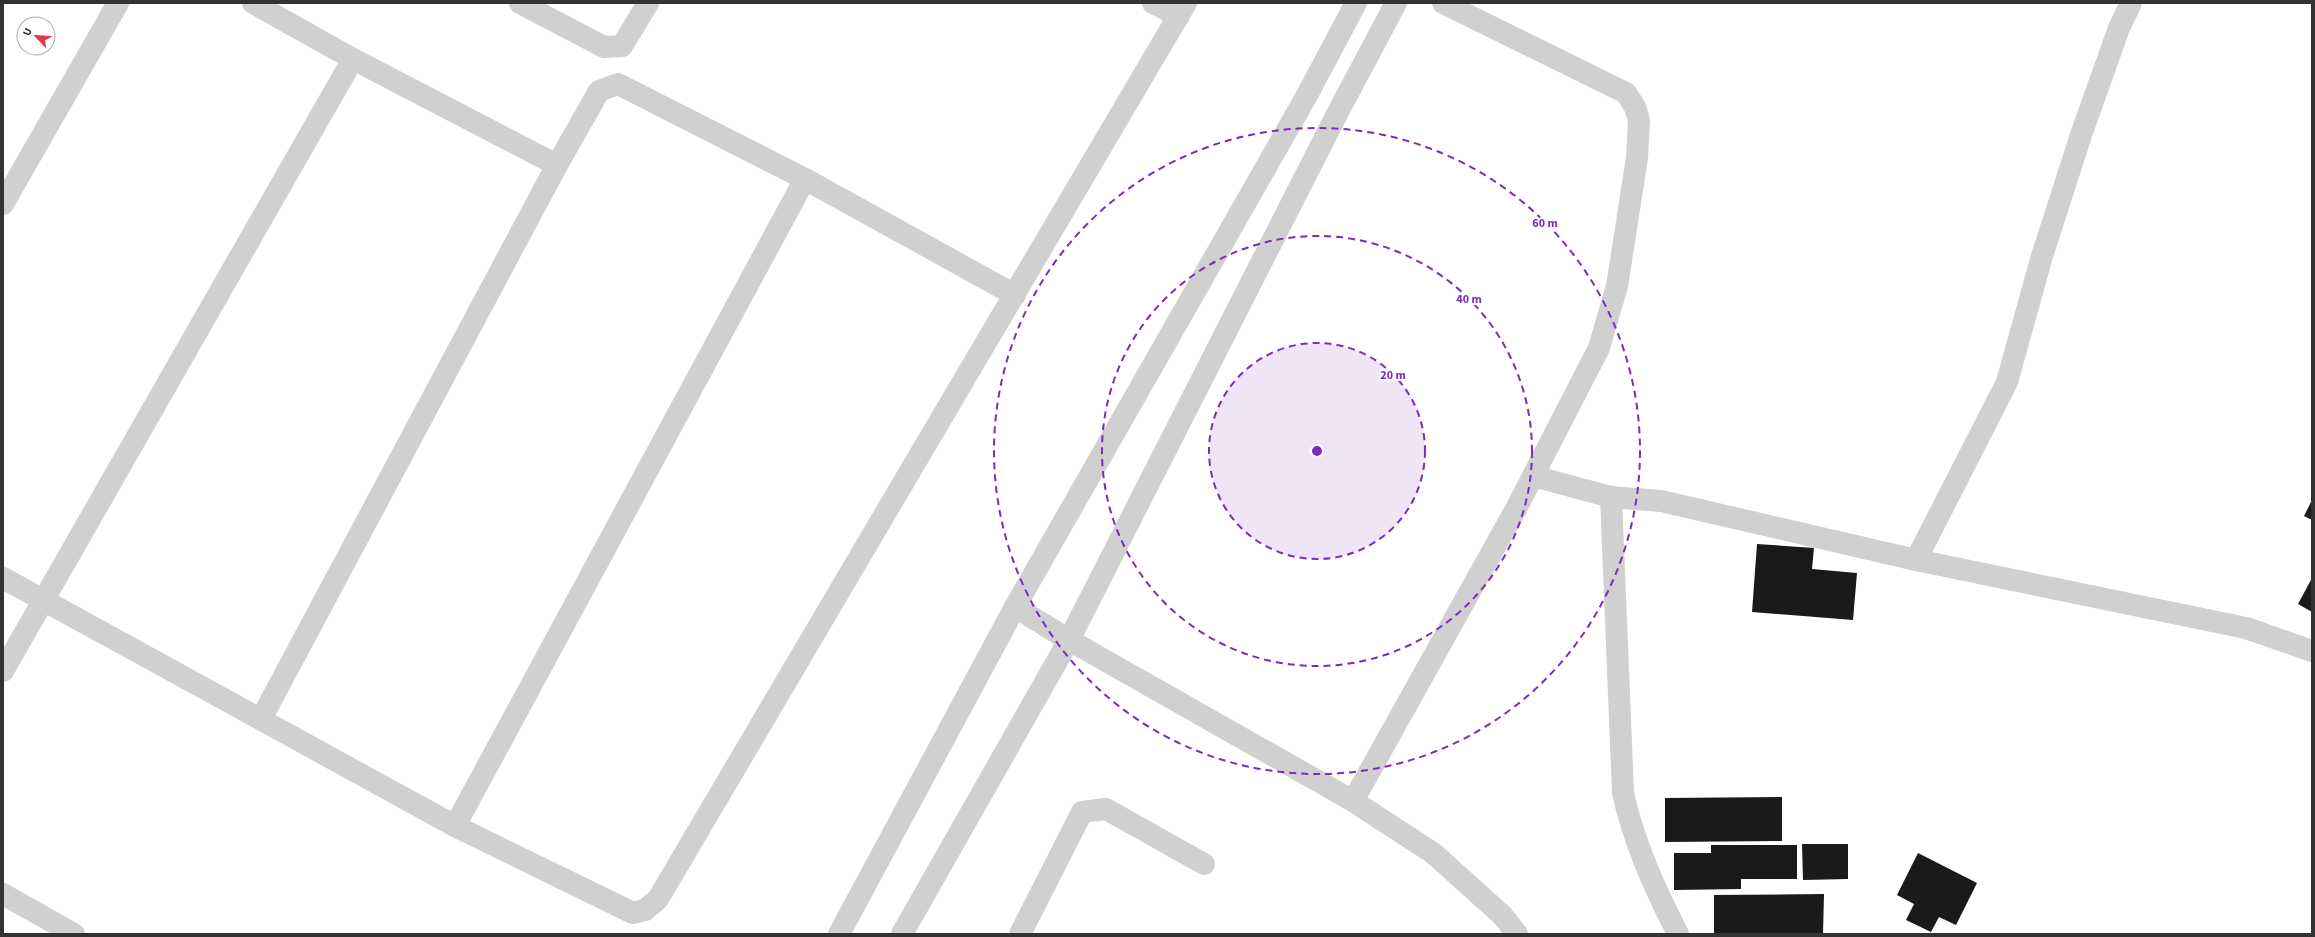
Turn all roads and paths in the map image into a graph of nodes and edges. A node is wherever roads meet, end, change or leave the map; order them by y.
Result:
1 (118, 3) edge
2 (253, 3) edge
3 (520, 3) edge
4 (648, 3) edge
5 (1153, 3) edge
6 (1356, 3) edge
7 (1396, 3) edge
8 (1443, 3) edge
9 (2131, 3) edge
10 (1182, 10) edge
11 (352, 59) junction
12 (1306, 97) junction
13 (1338, 112) junction
14 (557, 165) junction
15 (806, 179) junction
16 (3, 204) edge
17 (1015, 295) junction
18 (1533, 476) junction
19 (1611, 496) junction
20 (1916, 560) junction
21 (3, 578) edge
22 (42, 600) junction
23 (1015, 607) junction
24 (1069, 640) junction
25 (2312, 651) edge
26 (3, 671) edge
27 (261, 719) junction
28 (1353, 801) junction
29 (455, 826) junction
30 (1204, 864) dead end
31 (3, 894) edge
32 (49, 928) edge
33 (74, 934) edge
34 (839, 934) edge
35 (902, 934) edge
36 (1020, 934) edge
37 (1517, 934) edge
38 (1678, 934) edge

1 - 16 street
2 - 11 street
3 - 4 street
5 - 10 street
6 - 12 street
7 - 13 street
8 - 18 street
9 - 20 street
10 - 17 street
11 - 14 street
11 - 22 street
12 - 13 street
12 - 23 street
13 - 24 street
14 - 15 street
14 - 27 street
15 - 17 street
15 - 29 street
17 - 29 street
18 - 19 street
18 - 28 street
19 - 20 street
19 - 38 street
20 - 25 street
21 - 22 street
22 - 26 street
22 - 27 street
23 - 24 street
23 - 34 street
24 - 28 street
24 - 35 street
27 - 29 street
28 - 37 street
30 - 36 street
31 - 32 street
32 - 33 street

